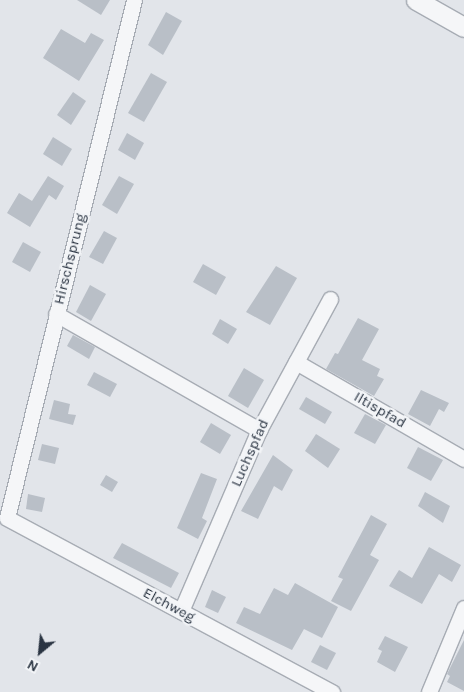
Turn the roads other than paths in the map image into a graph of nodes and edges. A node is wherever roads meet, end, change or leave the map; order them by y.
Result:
1 (134, 0) edge
2 (416, 0) edge
3 (464, 27) edge
4 (330, 299) dead end
5 (56, 314) junction
6 (296, 362) junction
7 (259, 430) junction
8 (464, 459) edge
9 (6, 518) joint
10 (464, 608) edge
11 (181, 611) junction
12 (332, 692) edge
13 (429, 692) edge

1 - 5 street, Hirschsprung
2 - 3 street
4 - 6 street, Luchspfad
5 - 7 street
5 - 9 street, Hirschsprung
6 - 7 street, Luchspfad
6 - 8 street, Iltispfad
7 - 11 street, Luchspfad
9 - 11 street, Elchweg
10 - 13 street
11 - 12 street, Elchweg

